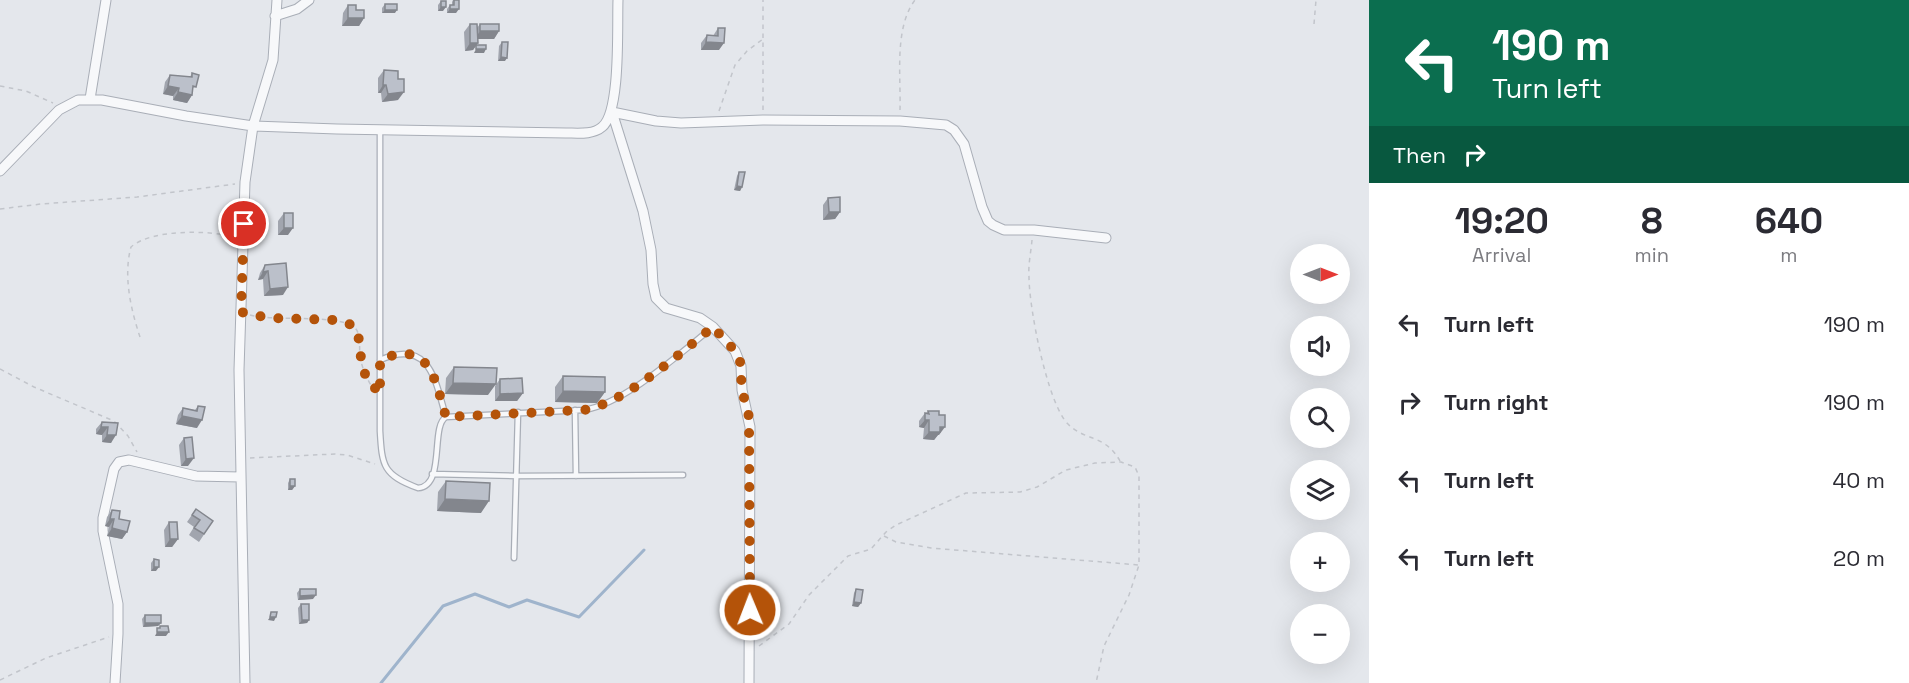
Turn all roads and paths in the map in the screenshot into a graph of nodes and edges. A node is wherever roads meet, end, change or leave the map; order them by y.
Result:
1 (106, 0) edge
2 (277, 0) edge
3 (309, 0) edge
4 (618, 0) edge
5 (763, 0) edge
6 (915, 0) edge
7 (1316, 0) edge
8 (275, 16) junction
9 (1314, 24) dead end
10 (764, 38) junction
11 (0, 86) edge
12 (90, 99) junction
13 (64, 107) junction
14 (612, 112) junction
15 (763, 120) junction
16 (716, 121) junction
17 (900, 121) junction
18 (253, 126) junction
19 (380, 129) junction
20 (0, 171) edge
21 (245, 182) junction
22 (0, 209) edge
23 (1034, 230) junction
24 (1106, 238) dead end
25 (244, 240) junction
26 (241, 312) junction
27 (713, 327) junction
28 (140, 337) dead end
29 (380, 360) junction
30 (0, 369) edge
31 (380, 394) junction
32 (575, 410) junction
33 (518, 412) junction
34 (446, 417) junction
35 (240, 459) junction
36 (143, 462) junction
37 (1120, 462) junction
38 (386, 468) junction
39 (432, 474) junction
40 (682, 475) dead end
41 (516, 476) junction
42 (576, 476) junction
43 (240, 477) junction
44 (883, 535) junction
45 (514, 558) dead end
46 (1139, 565) junction
47 (118, 634) junction
48 (751, 652) junction
49 (0, 680) edge
50 (115, 683) edge
51 (245, 683) edge
52 (749, 683) edge
53 (1096, 683) edge

1 - 12 street
2 - 8 street
3 - 8 street
4 - 14 street
5 - 10 path
6 - 17 path
7 - 9 path
8 - 18 street
10 - 15 path
10 - 16 path
11 - 13 path
12 - 13 street
12 - 18 street
13 - 20 street
14 - 16 street
14 - 19 street
14 - 27 street
15 - 16 street
15 - 17 street
17 - 23 street
18 - 19 street
18 - 21 street
19 - 29 lane
21 - 22 path
21 - 25 street
23 - 24 street
23 - 37 path
25 - 26 street
25 - 28 path
26 - 31 path
26 - 35 street
27 - 32 lane
27 - 48 street
29 - 31 lane
29 - 34 lane
30 - 36 path
31 - 38 lane
32 - 33 lane
32 - 42 lane
33 - 34 lane
33 - 41 lane
34 - 39 lane
35 - 38 path
35 - 43 street
36 - 43 street
36 - 47 street
37 - 44 path
37 - 46 path
38 - 39 lane
39 - 41 lane
40 - 42 lane
41 - 42 lane
41 - 45 lane
43 - 51 street
44 - 46 path
44 - 48 path
46 - 53 path
47 - 49 path
47 - 50 street
48 - 52 street

